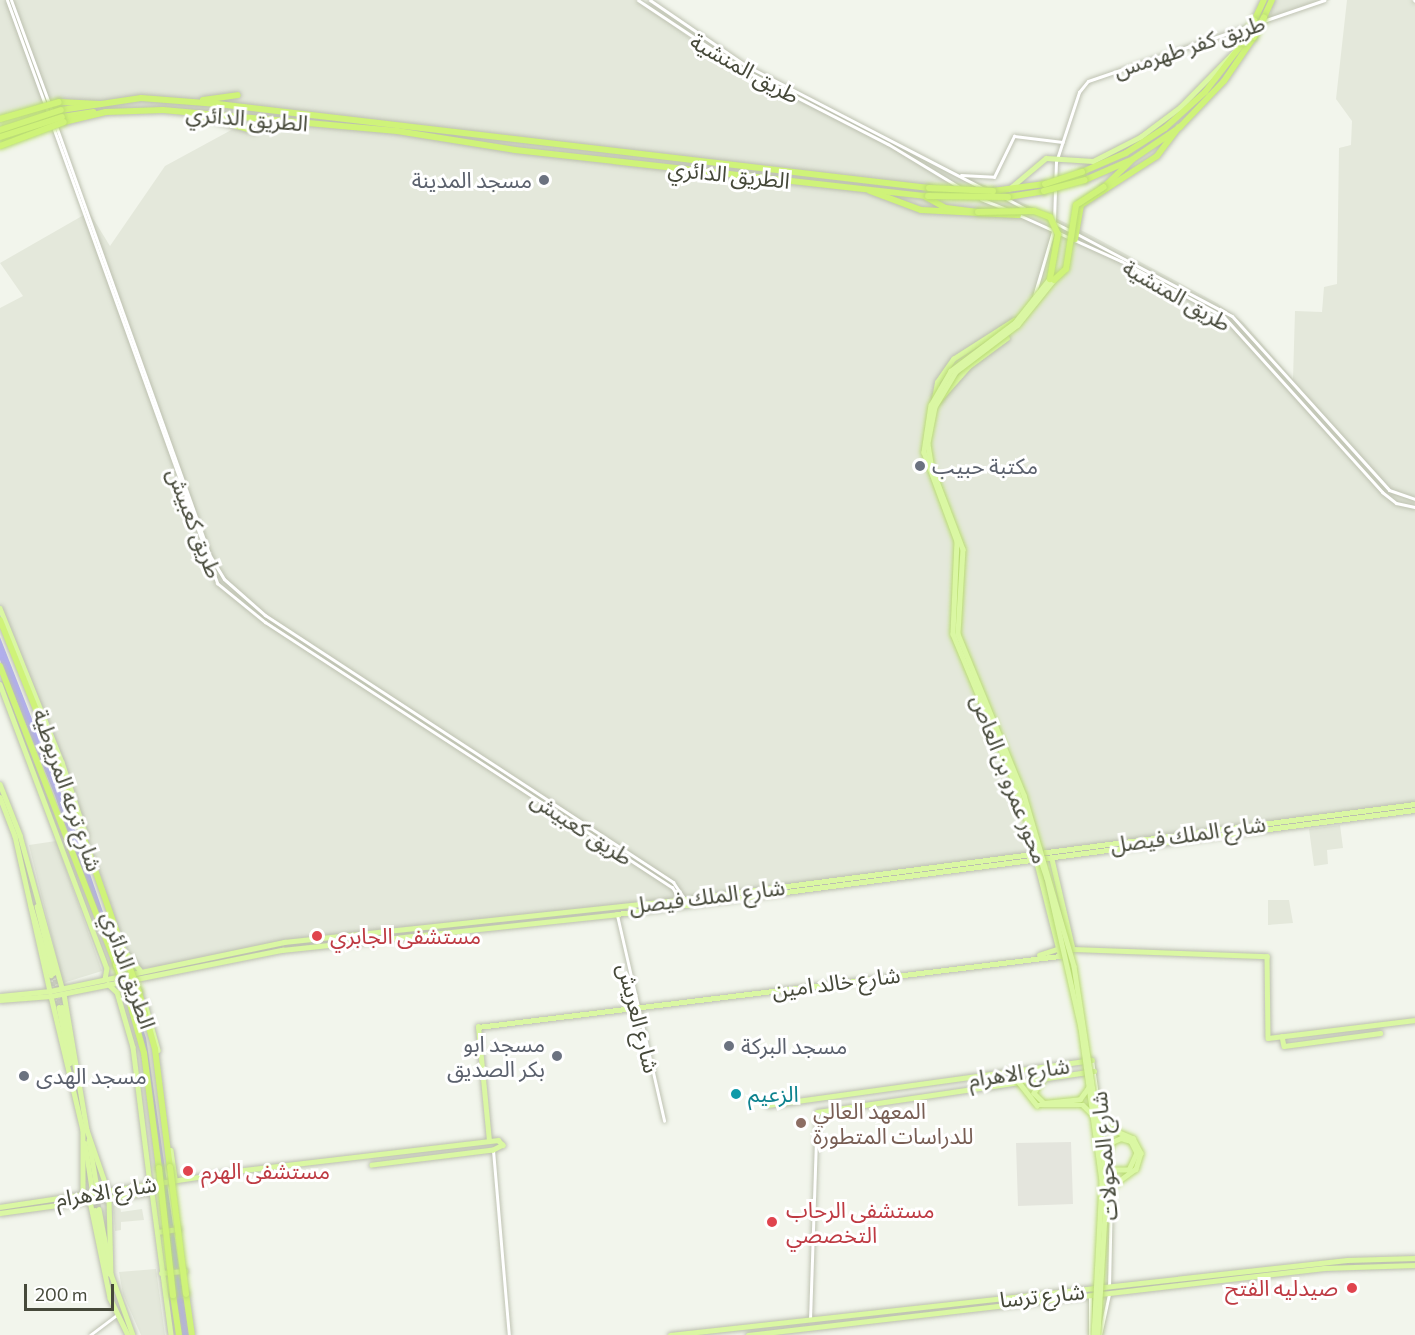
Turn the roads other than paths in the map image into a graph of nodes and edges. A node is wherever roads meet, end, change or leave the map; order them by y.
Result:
1 (9, 0) edge
2 (638, 0) edge
3 (650, 0) edge
4 (1264, 0) edge
5 (1272, 0) edge
6 (1324, 0) edge
7 (1241, 46) junction
8 (238, 95) dead end
9 (196, 102) junction
10 (100, 104) junction
11 (190, 112) junction
12 (62, 116) junction
13 (0, 119) edge
14 (1180, 127) junction
15 (0, 130) edge
16 (255, 131) dead end
17 (0, 137) edge
18 (1063, 142) junction
19 (0, 146) edge
20 (1057, 157) junction
21 (1133, 159) junction
22 (744, 171) junction
23 (956, 175) junction
24 (856, 183) junction
25 (951, 183) junction
26 (1044, 187) junction
27 (864, 188) junction
28 (1009, 189) junction
29 (925, 196) junction
30 (1018, 215) junction
31 (1054, 223) junction
32 (1054, 229) junction
33 (1075, 236) junction
34 (1052, 280) junction
35 (1038, 290) junction
36 (1050, 292) dead end
37 (1232, 316) junction
38 (1014, 320) joint
39 (1229, 321) junction
40 (1007, 338) dead end
41 (936, 400) junction
42 (171, 451) junction
43 (1415, 500) edge
44 (1415, 507) edge
45 (226, 581) junction
46 (220, 587) junction
47 (0, 608) edge
48 (0, 620) edge
49 (0, 666) edge
50 (0, 684) edge
51 (0, 784) edge
52 (0, 797) edge
53 (1415, 804) edge
54 (1415, 810) edge
55 (1298, 820) junction
56 (1299, 826) junction
57 (1052, 859) junction
58 (1036, 861) junction
59 (646, 863) junction
60 (999, 863) junction
61 (993, 864) junction
62 (643, 868) junction
63 (1055, 876) junction
64 (1043, 881) junction
65 (682, 900) junction
66 (33, 902) junction
67 (617, 914) junction
68 (454, 927) junction
69 (302, 940) junction
70 (303, 948) junction
71 (137, 973) junction
72 (52, 974) tunnel mouth
73 (106, 981) junction
74 (64, 994) junction
75 (0, 996) edge
76 (52, 996) junction
77 (0, 1000) edge
78 (60, 1007) tunnel mouth
79 (638, 1008) junction
80 (1415, 1020) edge
81 (1380, 1033) dead end
82 (1282, 1036) junction
83 (1092, 1060) joint
84 (1094, 1071) junction
85 (1087, 1072) junction
86 (1044, 1077) junction
87 (1017, 1081) junction
88 (1091, 1082) junction
89 (78, 1089) junction
90 (876, 1092) junction
91 (865, 1094) junction
92 (877, 1100) junction
93 (866, 1102) junction
94 (768, 1105) dead end
95 (817, 1112) joint
96 (664, 1121) dead end
97 (1099, 1123) junction
98 (85, 1131) junction
99 (489, 1141) junction
100 (446, 1147) junction
101 (493, 1150) junction
102 (447, 1157) junction
103 (1105, 1160) junction
104 (372, 1165) dead end
105 (1108, 1170) junction
106 (174, 1180) junction
107 (150, 1184) junction
108 (94, 1188) tunnel mouth
109 (1110, 1188) junction
110 (108, 1191) junction
111 (83, 1195) junction
112 (109, 1199) junction
113 (90, 1201) junction
114 (0, 1207) edge
115 (97, 1209) tunnel mouth
116 (0, 1213) edge
117 (157, 1232) junction
118 (1365, 1258) junction
119 (1389, 1258) junction
120 (1415, 1258) edge
121 (184, 1263) junction
122 (1415, 1264) edge
123 (1366, 1265) junction
124 (1390, 1265) junction
125 (161, 1270) junction
126 (185, 1271) junction
127 (109, 1275) junction
128 (1095, 1280) junction
129 (1107, 1280) junction
130 (1110, 1287) junction
131 (1092, 1289) junction
132 (1109, 1294) junction
133 (1090, 1296) junction
134 (1093, 1304) junction
135 (1104, 1304) junction
136 (943, 1305) junction
137 (923, 1308) junction
138 (949, 1313) junction
139 (931, 1315) junction
140 (117, 1316) junction
141 (810, 1320) junction
142 (90, 1335) edge
143 (130, 1335) edge
144 (171, 1335) edge
145 (180, 1335) edge
146 (193, 1335) edge
147 (509, 1335) edge
148 (670, 1335) edge
149 (748, 1335) edge
150 (1096, 1335) edge

1 - 42 street, طريق كعبيش
2 - 25 street, طريق المنشية
3 - 23 street, طريق المنشية
4 - 7 highway, الطريق الدائري, bridge
5 - 14 highway, الطريق الدائري, bridge
6 - 18 street, طريق كفر طهرمس
7 - 20 main road
7 - 26 highway, الطريق الدائري, bridge
8 - 9 highway
9 - 10 highway, الطريق الدائري
9 - 22 highway, الطريق الدائري
10 - 12 highway, الطريق الدائري
10 - 13 highway, الطريق الدائري, bridge
11 - 12 highway, الطريق الدائري
11 - 16 highway
11 - 22 highway, الطريق الدائري
12 - 15 highway, الطريق الدائري, bridge
12 - 17 highway, الطريق الدائري, bridge
12 - 19 highway, الطريق الدائري, bridge
14 - 21 highway, الطريق الدائري
14 - 33 highway
18 - 20 street
18 - 23 street
20 - 28 main road
20 - 31 street
21 - 26 highway, الطريق الدائري, bridge
21 - 34 highway, bridge
22 - 24 highway, الطريق الدائري
23 - 25 street
23 - 31 street, طريق المنشية
24 - 27 highway, الطريق الدائري
24 - 28 highway, الطريق الدائري, bridge
25 - 30 street, طريق المنشية
26 - 28 highway, الطريق الدائري
26 - 29 highway, الطريق الدائري, bridge
27 - 29 highway, الطريق الدائري
27 - 30 highway
29 - 34 highway, bridge
30 - 32 street, طريق المنشية
31 - 32 street
31 - 33 street, طريق المنشية
32 - 33 street, طريق المنشية
32 - 35 street
33 - 37 street, طريق المنشية
33 - 39 street, طريق المنشية
34 - 41 main road, محور عمرو بن العاص, bridge
35 - 36 street
35 - 38 street
37 - 39 street
37 - 43 street, طريق المنشية
38 - 41 main road, bridge
39 - 44 street, طريق المنشية
40 - 41 main road, bridge
41 - 88 main road, محور عمرو بن العاص, bridge
41 - 97 main road, محور عمرو بن العاص, bridge
42 - 45 street, طريق كعبيش
42 - 46 street, طريق كعبيش
45 - 46 street
45 - 59 street, طريق كعبيش
46 - 62 street, طريق كعبيش
47 - 71 main road, شارع ترعه المريوطية
48 - 146 highway, الطريق الدائري, bridge
49 - 145 highway, الطريق الدائري, bridge
50 - 73 main road, شارع ترعه المريوطية
51 - 66 main road
52 - 66 main road
53 - 55 main road, شارع الملك فيصل
54 - 56 main road, شارع الملك فيصل
55 - 56 main road
55 - 60 main road, شارع الملك فيصل
56 - 57 main road, شارع الملك فيصل
57 - 58 main road, شارع الملك فيصل
57 - 63 main road
58 - 60 main road, شارع الملك فيصل
58 - 64 main road
59 - 62 street
59 - 65 street, طريق كعبيش
60 - 61 main road, شارع الملك فيصل
61 - 65 main road, شارع الملك فيصل
61 - 67 main road, شارع الملك فيصل
62 - 65 street, طريق كعبيش
63 - 64 main road
63 - 82 main road
64 - 79 main road, شارع خالد امين
65 - 68 main road, شارع الملك فيصل
66 - 72 main road
66 - 74 main road
66 - 76 main road
67 - 68 main road, شارع الملك فيصل
67 - 79 street, شارع العريش
68 - 69 main road, شارع الملك فيصل
68 - 70 main road, شارع الملك فيصل
69 - 70 main road
69 - 71 main road, شارع الملك فيصل
70 - 71 main road, شارع الملك فيصل
71 - 73 main road, شارع الملك فيصل, bridge
71 - 106 main road, شارع ترعه المريوطية
73 - 74 main road, شارع الملك فيصل
73 - 107 main road, شارع ترعه المريوطية
74 - 76 main road, شارع الملك فيصل
74 - 76 main road
74 - 89 main road
75 - 76 main road, شارع الملك فيصل
76 - 77 main road, شارع الملك فيصل
76 - 89 main road
78 - 89 main road
79 - 96 street, شارع العريش
79 - 99 main road, شارع خالد امين
80 - 82 main road
81 - 82 main road
83 - 84 street, شارع المحولات
83 - 90 main road, شارع الاهرام
84 - 85 main road, شارع الاهرام
84 - 105 street, شارع المحولات
85 - 86 main road, شارع الاهرام
85 - 128 street, شارع المحولات
86 - 87 main road, شارع الاهرام
86 - 88 main road, bridge
87 - 92 main road, شارع الاهرام
87 - 97 main road, bridge
88 - 97 main road, محور عمرو بن العاص, bridge
89 - 98 main road
90 - 91 main road, شارع الاهرام
90 - 92 main road
91 - 93 main road
91 - 94 main road, شارع الاهرام
92 - 93 main road, شارع الاهرام
93 - 95 main road, شارع الاهرام
95 - 141 street
97 - 103 main road, محور عمرو بن العاص, bridge
97 - 109 main road, bridge
97 - 150 main road, محور عمرو بن العاص, bridge
98 - 108 main road
98 - 110 main road
98 - 111 main road
99 - 100 main road, شارع الاهرام
99 - 101 main road, شارع الاهرام
100 - 102 main road
100 - 106 main road, شارع الاهرام
101 - 102 main road
101 - 147 street
102 - 104 main road
103 - 105 main road, bridge
103 - 150 main road, محور عمرو بن العاص, bridge
105 - 109 street, شارع المحولات
106 - 107 main road, شارع الاهرام, bridge
107 - 110 main road, شارع الاهرام
109 - 129 street, شارع المحولات
110 - 111 main road, شارع الاهرام
111 - 114 main road, شارع الاهرام
112 - 113 main road, شارع الاهرام
112 - 117 main road, شارع الاهرام
112 - 127 main road
113 - 116 main road, شارع الاهرام
113 - 127 main road
115 - 127 main road
117 - 121 main road, bridge
117 - 125 main road
118 - 119 main road, شارع ترسا
118 - 123 main road
118 - 130 main road, شارع ترسا
119 - 120 main road, شارع ترسا
119 - 124 main road
121 - 125 main road, bridge
121 - 126 main road
122 - 124 main road, شارع ترسا
123 - 124 main road, شارع ترسا
123 - 132 main road, شارع ترسا
125 - 126 main road, bridge
125 - 144 main road
126 - 146 main road
127 - 140 main road
127 - 143 main road
128 - 129 street
128 - 131 street, شارع المحولات
129 - 130 street, شارع المحولات
130 - 131 main road, شارع ترسا
131 - 136 main road, شارع ترسا
132 - 133 main road, شارع ترسا
132 - 135 street
133 - 134 street
133 - 138 main road, شارع ترسا
134 - 135 street
134 - 150 street
135 - 150 street
136 - 137 main road, شارع ترسا
136 - 138 main road
137 - 139 main road
137 - 141 main road, شارع ترسا
138 - 139 main road, شارع ترسا
139 - 149 main road, شارع ترسا
140 - 142 street
140 - 143 main road
141 - 148 main road, شارع ترسا

